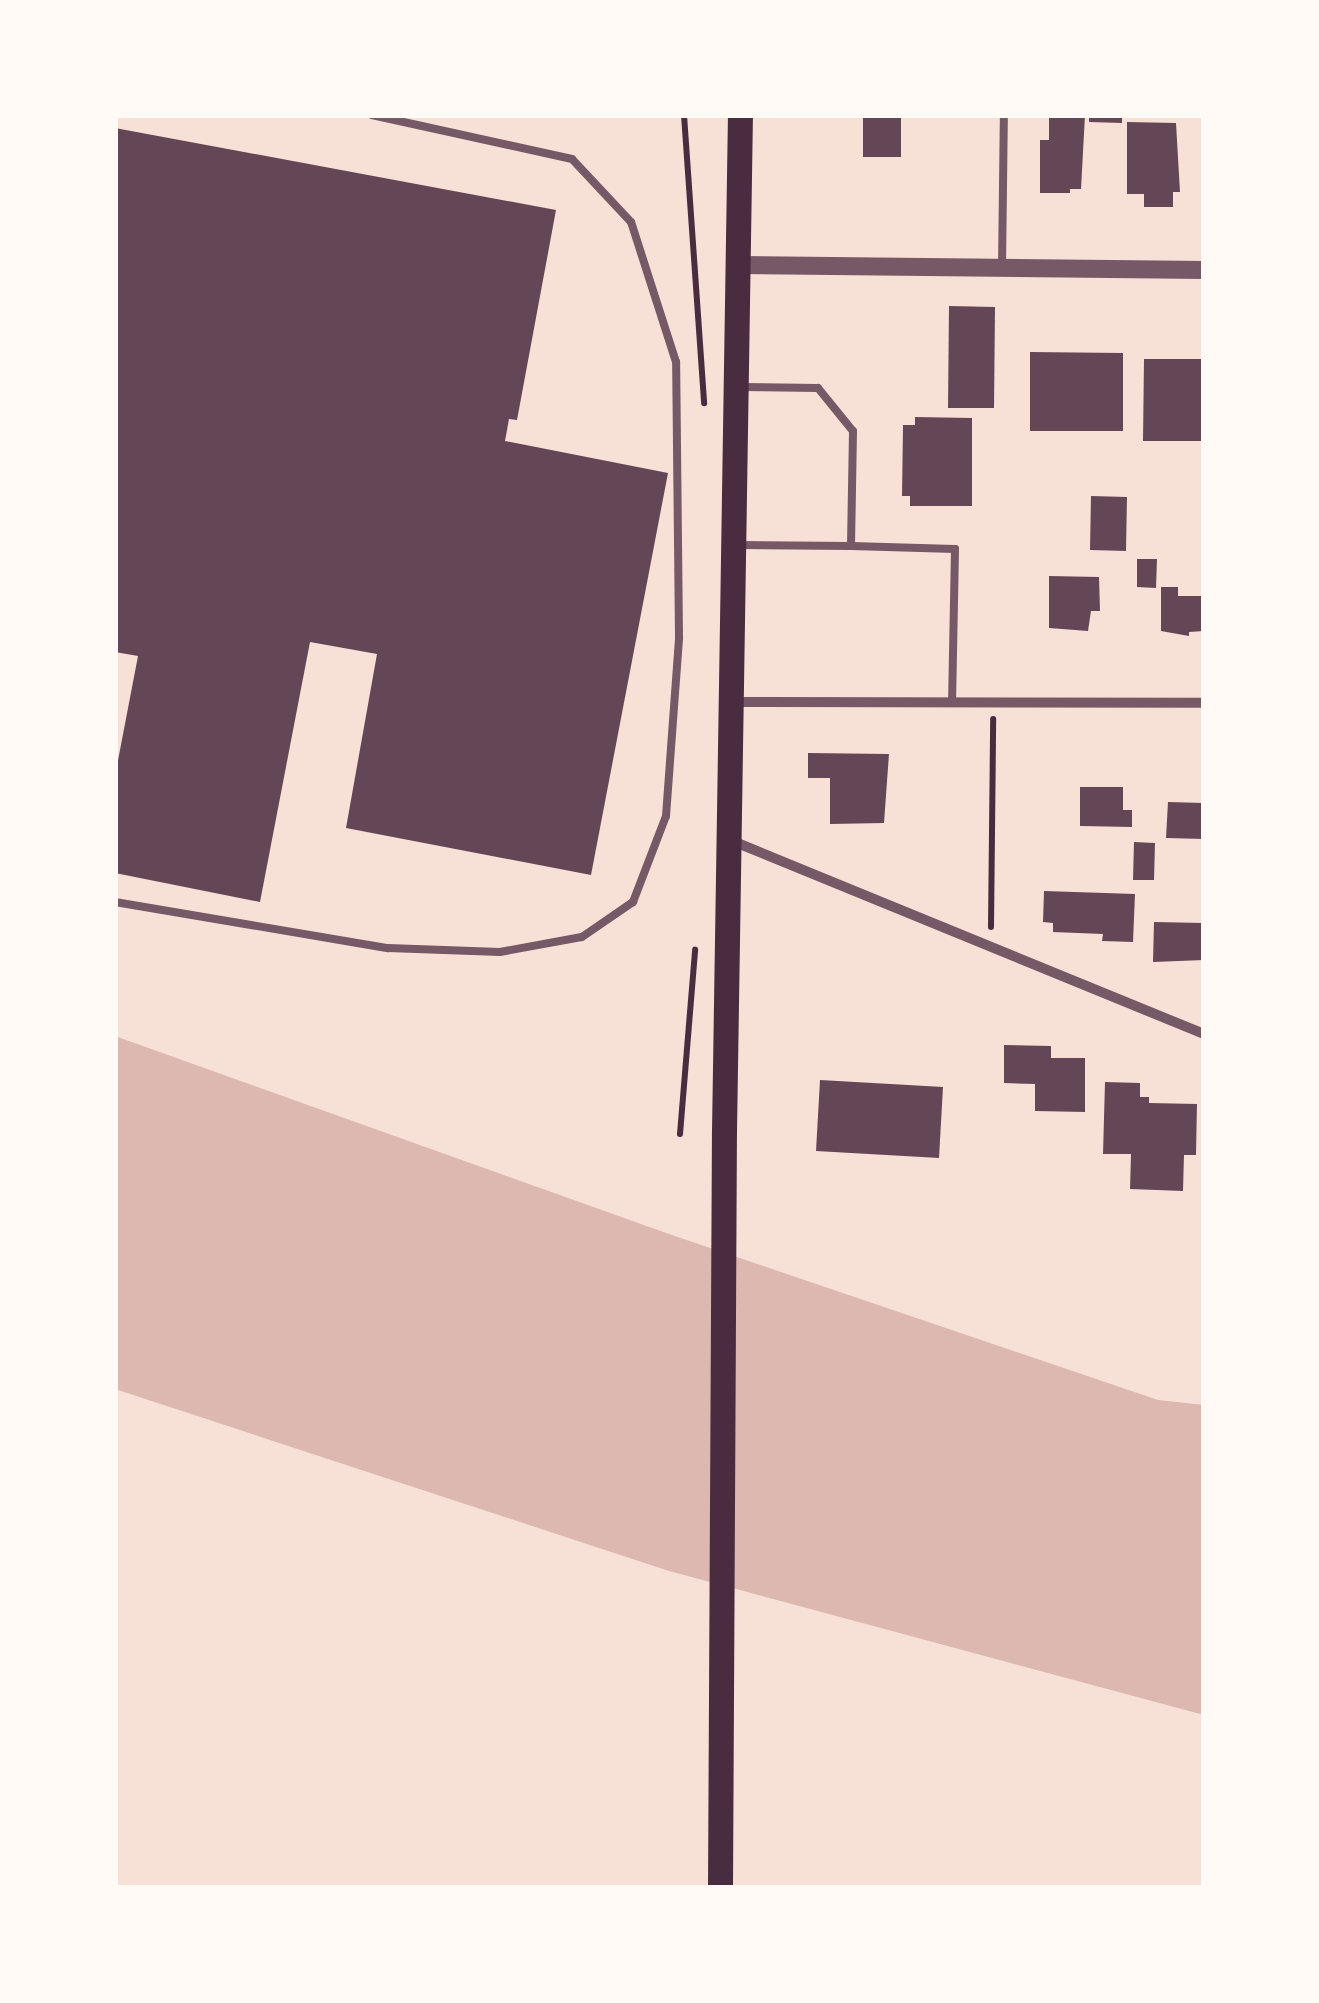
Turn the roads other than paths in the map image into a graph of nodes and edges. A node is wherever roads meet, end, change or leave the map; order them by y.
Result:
1 (372, 115) edge
2 (740, 115) edge
3 (1004, 115) edge
4 (737, 265) junction
5 (1002, 268) junction
6 (1204, 270) edge
7 (736, 386) junction
8 (734, 545) junction
9 (852, 546) junction
10 (952, 701) junction
11 (732, 702) junction
12 (1204, 703) edge
13 (730, 840) junction
14 (115, 902) edge
15 (1204, 1034) edge
16 (720, 1888) edge

1 - 14 lane
2 - 4 main road
3 - 5 lane
4 - 5 street
4 - 7 main road
5 - 6 street
7 - 8 main road
7 - 9 lane
8 - 9 lane
8 - 11 main road
9 - 10 lane
10 - 11 street
10 - 12 street
11 - 13 main road
13 - 15 street
13 - 16 main road

